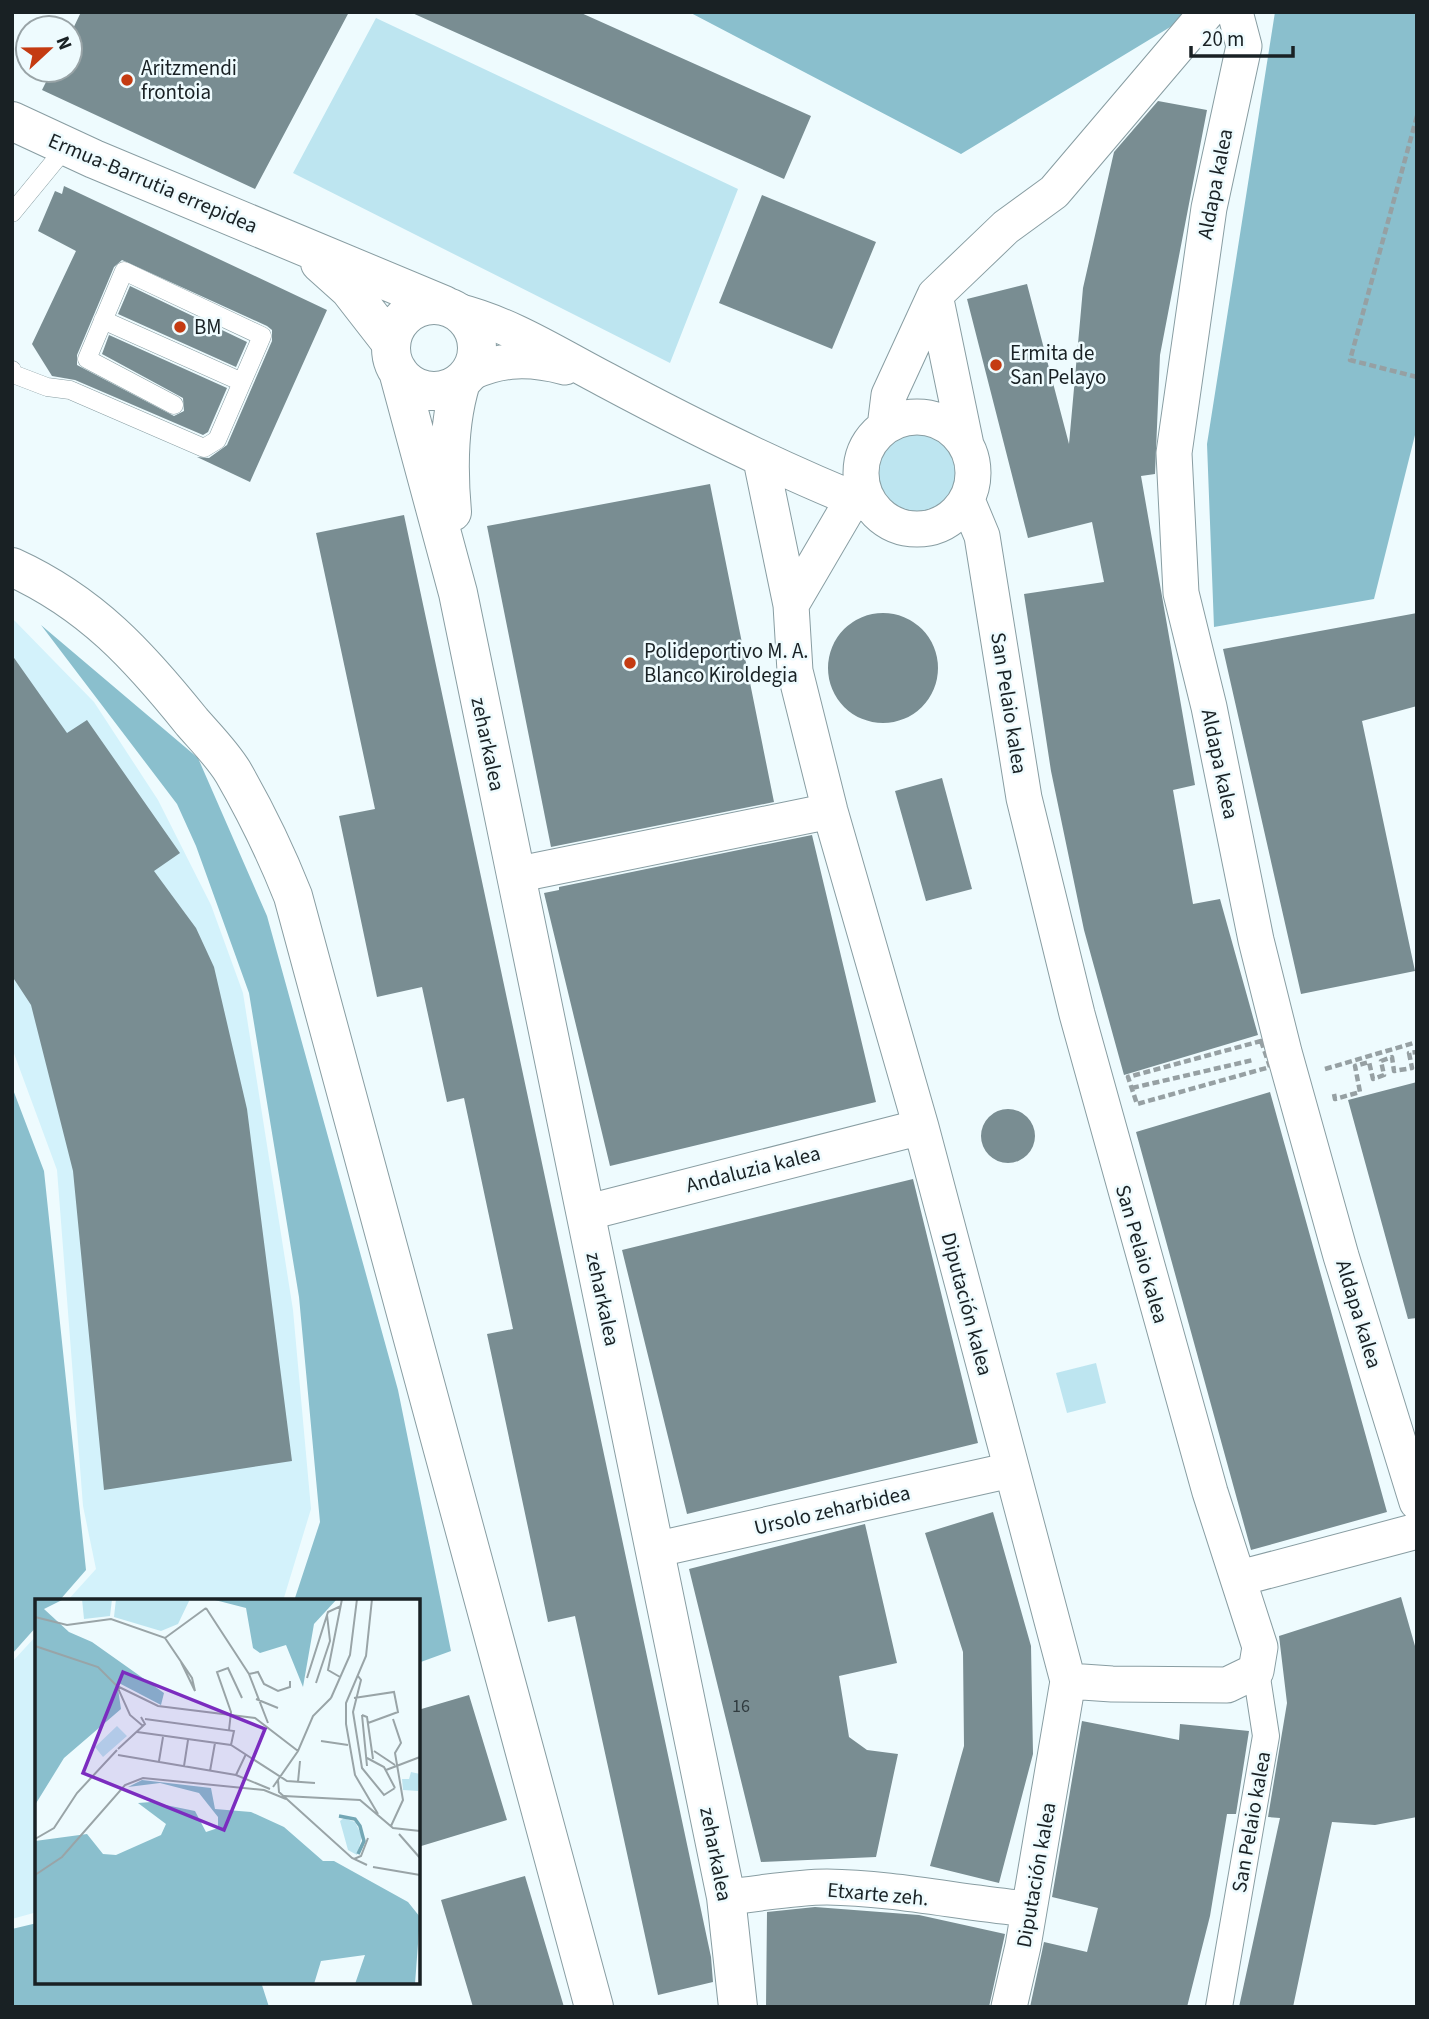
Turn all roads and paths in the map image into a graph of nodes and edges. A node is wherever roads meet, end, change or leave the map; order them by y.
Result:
1 (1207, 12) edge
2 (1235, 12) edge
3 (1417, 116) edge
4 (12, 121) edge
5 (67, 146) junction
6 (12, 213) edge
7 (293, 244) junction
8 (935, 295) junction
9 (450, 308) junction
10 (103, 320) junction
11 (395, 357) junction
12 (12, 370) edge
13 (465, 377) junction
14 (1417, 377) edge
15 (605, 380) junction
16 (242, 382) junction
17 (174, 405) dead end
18 (885, 427) junction
19 (966, 445) junction
20 (761, 460) junction
21 (967, 500) junction
22 (862, 502) junction
23 (12, 567) edge
24 (458, 593) junction
25 (791, 605) junction
26 (830, 811) junction
27 (515, 875) junction
28 (1417, 1042) edge
29 (1417, 1052) edge
30 (1275, 1054) junction
31 (1325, 1069) dead end
32 (1146, 1085) dead end
33 (1332, 1089) dead end
34 (921, 1127) junction
35 (585, 1213) junction
36 (1010, 1470) junction
37 (1417, 1502) edge
38 (1417, 1531) edge
39 (654, 1550) junction
40 (1240, 1578) junction
41 (1256, 1671) junction
42 (1068, 1681) junction
43 (726, 1897) junction
44 (1029, 1909) junction
45 (594, 2007) edge
46 (738, 2007) edge
47 (1009, 2007) edge
48 (1219, 2007) edge

1 - 8 street
2 - 30 street, Aldapa kalea
3 - 14 path
4 - 5 street, Ermua-Barrutia errepidea
5 - 6 lane
5 - 7 street, Ermua-Barrutia errepidea
7 - 9 street, Ermua-Barrutia errepidea
7 - 11 street, Ermua-Barrutia errepidea
8 - 18 street
8 - 19 street
9 - 11 street
9 - 13 street
9 - 15 street
10 - 16 lane
10 - 16 lane
10 - 17 lane
11 - 13 street
11 - 24 street, zeharkalea
12 - 16 lane
13 - 15 street
13 - 24 street, zeharkalea
15 - 20 street
18 - 19 street
18 - 22 street
19 - 21 street
20 - 22 street
20 - 25 street, Diputación kalea
21 - 22 street
21 - 40 street, San Pelaio kalea
22 - 25 street
23 - 45 street
24 - 27 street, zeharkalea
25 - 26 street, Diputación kalea
26 - 27 street
26 - 34 street, Diputación kalea
27 - 35 street, zeharkalea
28 - 31 path
29 - 33 path
30 - 30 path
30 - 32 path
30 - 37 street, Aldapa kalea
34 - 35 street, Andaluzia kalea
34 - 36 street, Diputación kalea
35 - 39 street, zeharkalea
36 - 39 street, Ursolo zeharbidea
36 - 42 street, Diputación kalea
38 - 40 street
39 - 43 street, zeharkalea
40 - 41 street, San Pelaio kalea
41 - 42 street
41 - 48 street, San Pelaio kalea
42 - 44 street, Diputación kalea
43 - 44 street, Etxarte zeh.
43 - 46 street, zeharkalea
44 - 47 street, Diputación kalea

